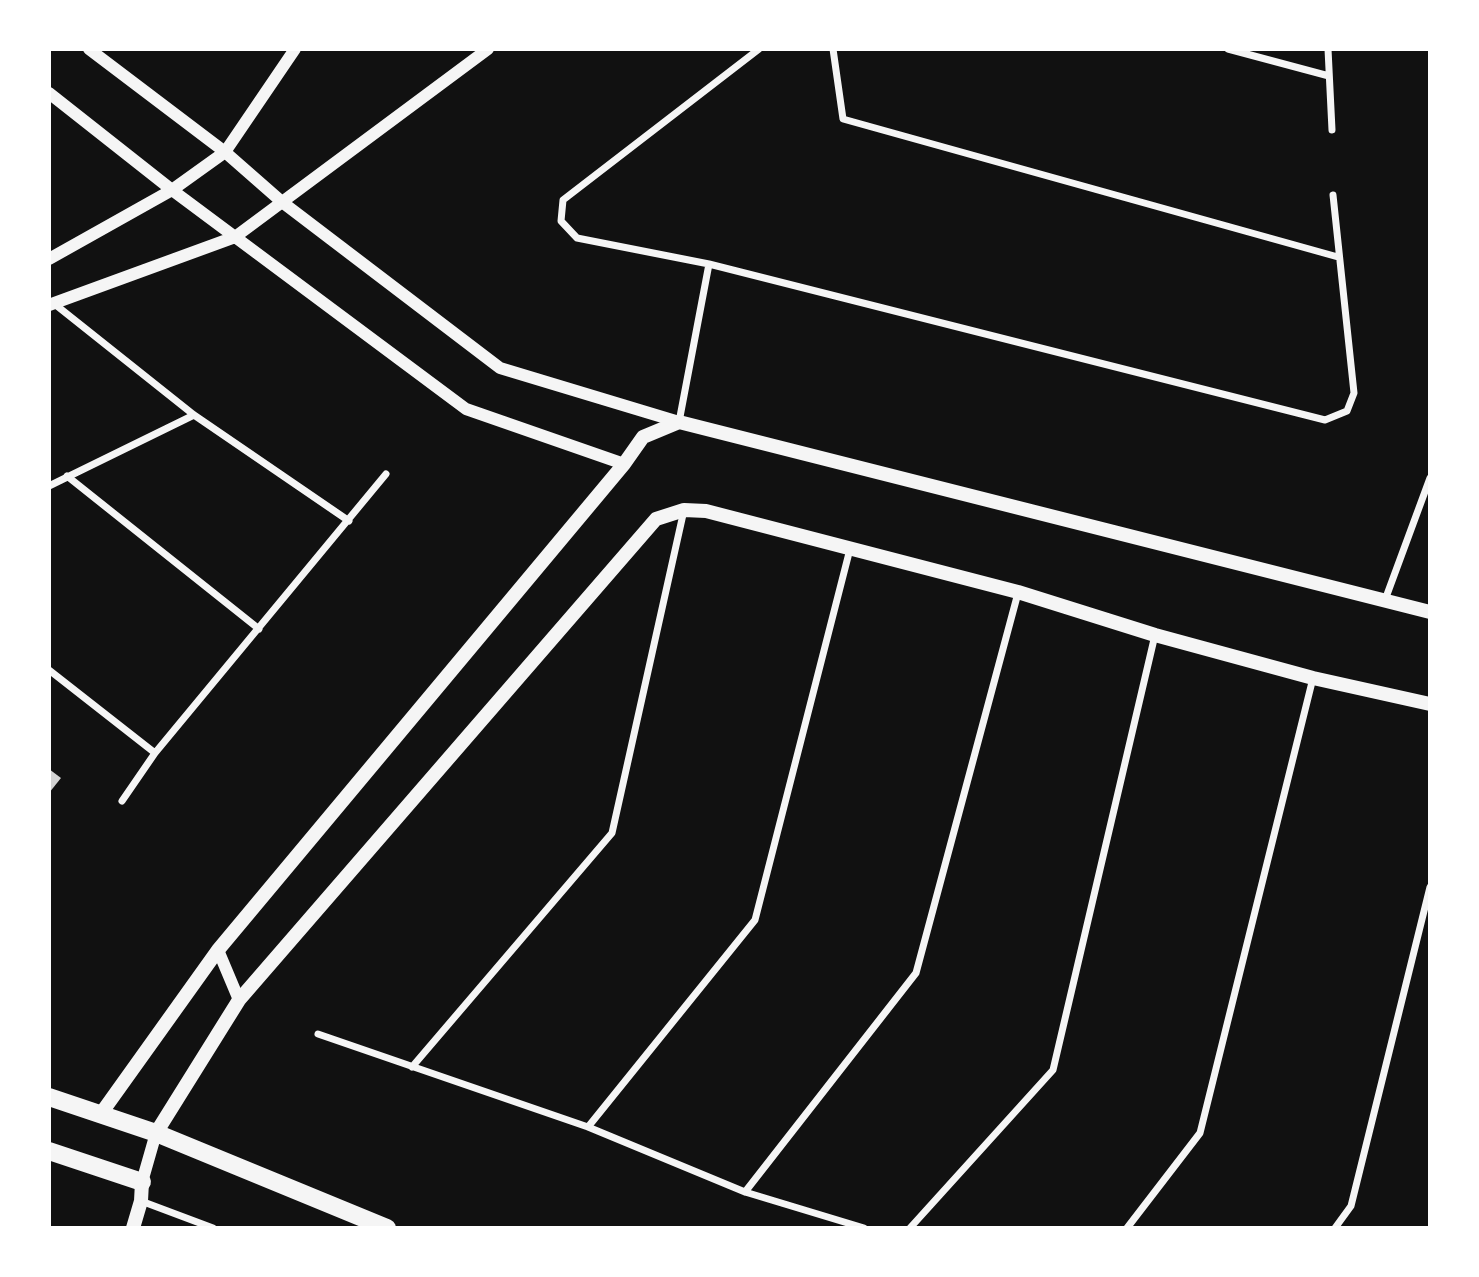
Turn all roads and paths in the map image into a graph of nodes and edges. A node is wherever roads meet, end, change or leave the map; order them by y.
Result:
1 (89, 49) edge
2 (295, 49) edge
3 (488, 49) edge
4 (759, 49) edge
5 (833, 49) edge
6 (1227, 49) edge
7 (1328, 49) edge
8 (1329, 76) junction
9 (49, 93) edge
10 (1332, 130) dead end
11 (225, 152) junction
12 (172, 190) junction
13 (1333, 195) dead end
14 (282, 202) junction
15 (235, 237) junction
16 (1338, 257) junction
17 (49, 259) edge
18 (709, 264) junction
19 (50, 303) edge
20 (194, 415) junction
21 (679, 422) junction
22 (624, 464) junction
23 (386, 474) dead end
24 (67, 476) junction
25 (1430, 478) edge
26 (49, 486) edge
27 (684, 510) junction
28 (349, 521) junction
29 (850, 549) junction
30 (1018, 592) junction
31 (1385, 601) junction
32 (1430, 612) edge
33 (259, 629) junction
34 (1155, 635) junction
35 (49, 670) edge
36 (1313, 678) junction
37 (1430, 705) edge
38 (155, 753) junction
39 (122, 801) dead end
40 (1430, 887) edge
41 (218, 950) junction
42 (239, 1000) junction
43 (318, 1034) dead end
44 (412, 1067) junction
45 (49, 1097) edge
46 (100, 1115) junction
47 (588, 1127) junction
48 (156, 1133) junction
49 (49, 1151) edge
50 (142, 1182) junction
51 (745, 1192) junction
52 (141, 1201) junction
53 (133, 1228) edge
54 (212, 1228) edge
55 (387, 1228) edge
56 (864, 1228) edge
57 (910, 1228) edge
58 (1127, 1228) edge
59 (1335, 1228) edge

1 - 11 street
2 - 11 street
3 - 14 street
4 - 18 street
5 - 16 street
6 - 8 street
7 - 8 street
8 - 10 street
9 - 12 street
11 - 12 street
11 - 14 street
12 - 15 street
12 - 17 street
13 - 16 street
14 - 15 street
14 - 21 street
15 - 19 street
15 - 22 street
16 - 18 street
18 - 21 street
19 - 20 street
20 - 24 street
20 - 28 street
21 - 22 main road
21 - 31 main road
22 - 41 main road
23 - 28 street
24 - 26 street
24 - 33 street
25 - 31 street
27 - 29 main road
27 - 42 main road
27 - 44 street
28 - 33 street
29 - 30 main road
29 - 47 street
30 - 34 main road
30 - 51 street
31 - 32 main road
33 - 38 street
34 - 36 main road
34 - 57 street
35 - 38 street
36 - 37 main road
36 - 58 street
38 - 39 street
40 - 59 street
41 - 42 street
41 - 46 main road
42 - 48 main road
43 - 44 street
44 - 47 street
45 - 46 main road
46 - 48 main road
47 - 51 street
48 - 50 street
48 - 55 main road
49 - 50 main road
50 - 52 main road
51 - 56 street
52 - 53 main road
52 - 54 street

